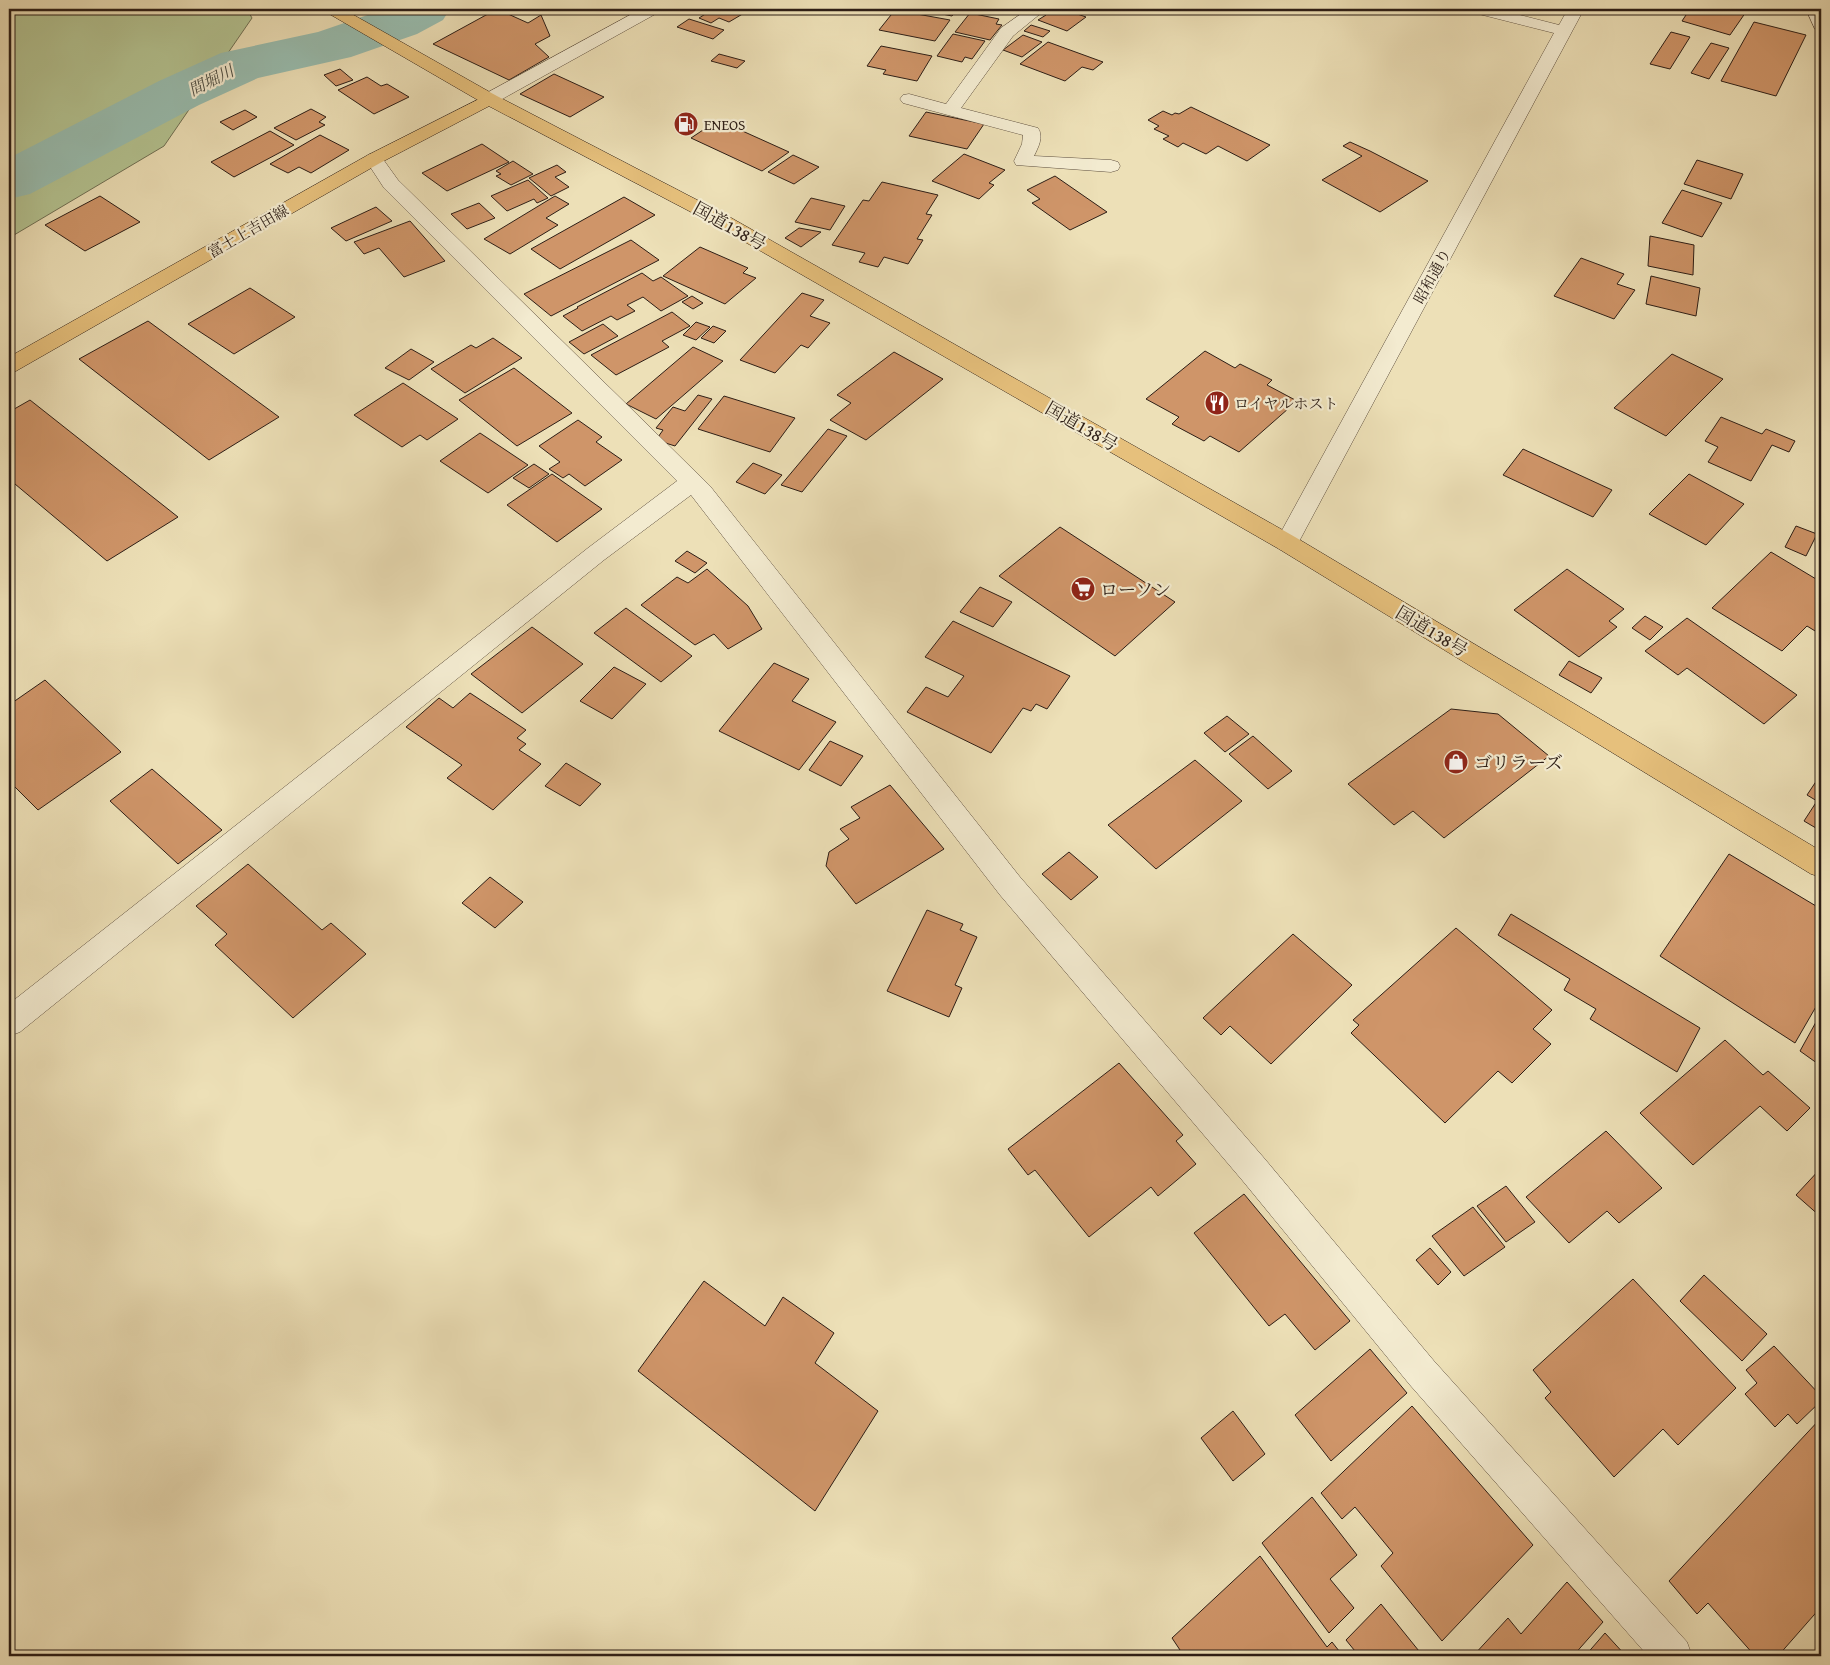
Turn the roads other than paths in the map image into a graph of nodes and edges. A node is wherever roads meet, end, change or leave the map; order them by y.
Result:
1 (332, 9) edge
2 (653, 9) edge
3 (1038, 9) edge
4 (1477, 9) edge
5 (1576, 9) edge
6 (1814, 9) edge
7 (1821, 25) edge
8 (1565, 31) junction
9 (489, 99) junction
10 (909, 99) dead end
11 (951, 109) junction
12 (374, 160) junction
13 (1111, 166) dead end
14 (9, 366) edge
15 (692, 482) junction
16 (1287, 543) junction
17 (1821, 865) edge
18 (9, 1022) edge
19 (1674, 1656) edge

1 - 9 main road, 国道138号
2 - 9 street
3 - 11 street
4 - 8 street
5 - 8 street, 昭和通り
6 - 7 street
8 - 16 street, 昭和通り
9 - 12 main road, 富士上吉田線
9 - 16 main road, 国道138号
10 - 11 street
11 - 13 street
12 - 14 main road, 富士上吉田線
12 - 15 street
15 - 18 street
15 - 19 street
16 - 17 main road, 国道138号

